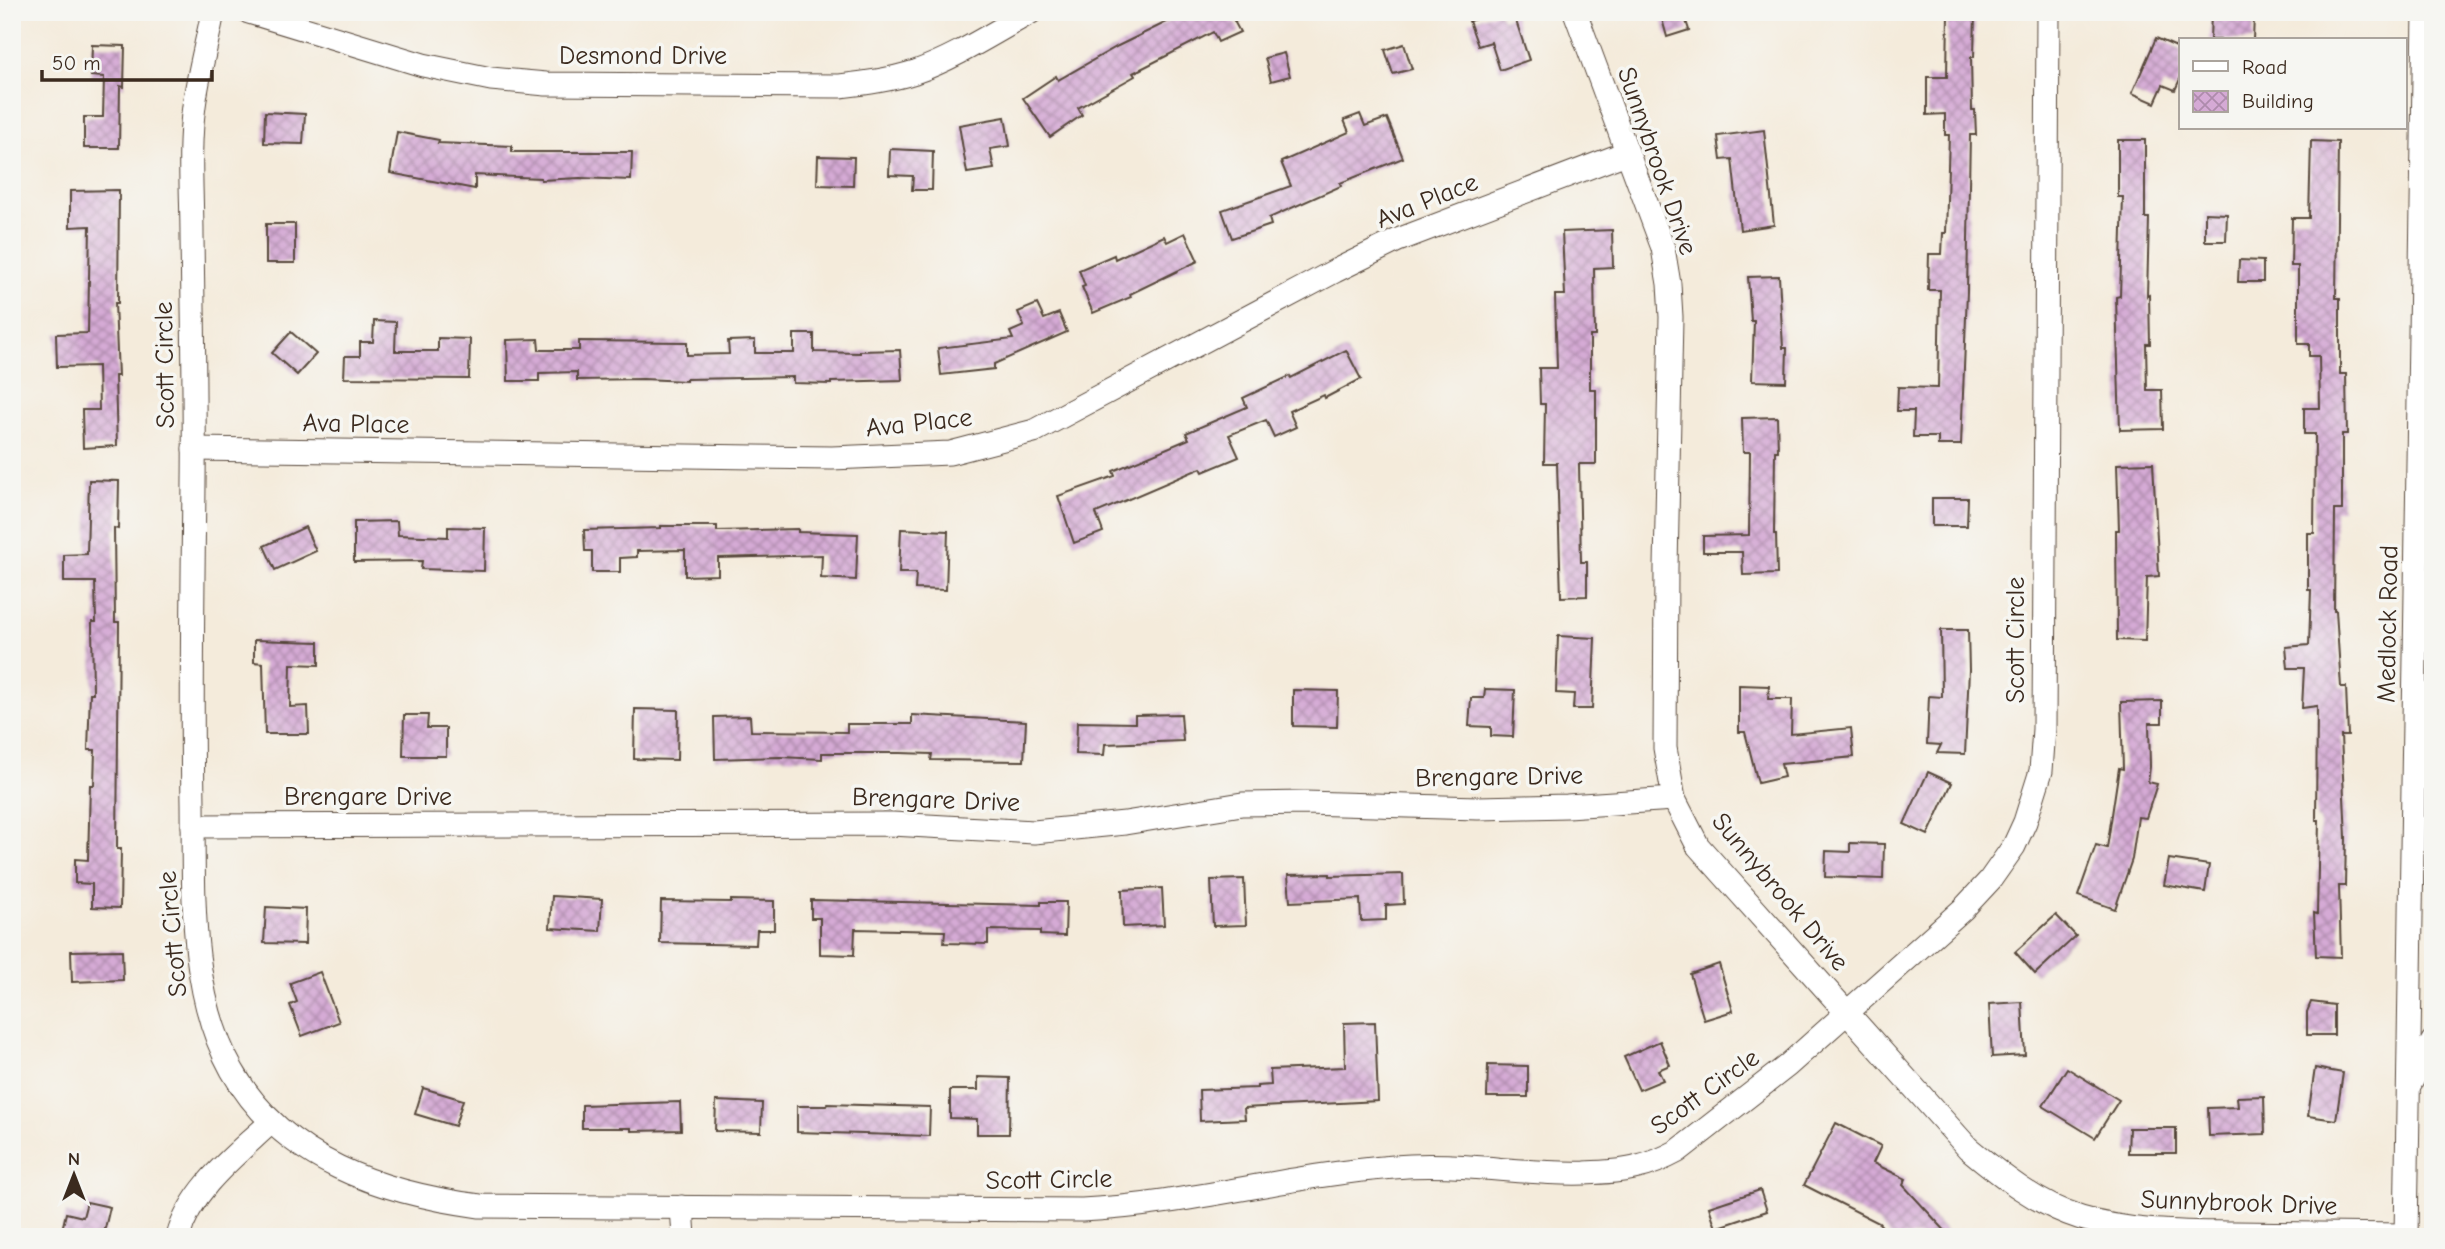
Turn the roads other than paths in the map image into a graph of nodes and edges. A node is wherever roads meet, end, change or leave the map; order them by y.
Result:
1 (213, 12) edge
2 (249, 12) edge
3 (1031, 12) edge
4 (1575, 12) edge
5 (2048, 12) edge
6 (2425, 12) edge
7 (1626, 153) junction
8 (194, 449) junction
9 (1674, 799) junction
10 (193, 826) junction
11 (1846, 1013) junction
12 (2433, 1041) edge
13 (2408, 1088) junction
14 (271, 1122) junction
15 (682, 1207) junction
16 (2080, 1227) edge
17 (2406, 1236) edge
18 (178, 1237) edge
19 (684, 1237) edge

1 - 8 street, Scott Circle
2 - 3 street, Desmond Drive
4 - 7 street, Sunnybrook Drive
5 - 11 street, Scott Circle
6 - 13 street, Medlock Road
7 - 8 street, Ava Place
7 - 9 street, Sunnybrook Drive
8 - 10 street, Scott Circle
9 - 10 street, Brengare Drive
9 - 11 street, Sunnybrook Drive
10 - 14 street, Scott Circle
11 - 15 street, Scott Circle
11 - 16 street, Sunnybrook Drive
12 - 13 street
13 - 17 street, Medlock Road
14 - 15 street, Scott Circle
14 - 18 street
15 - 19 street
16 - 17 street, Sunnybrook Drive

